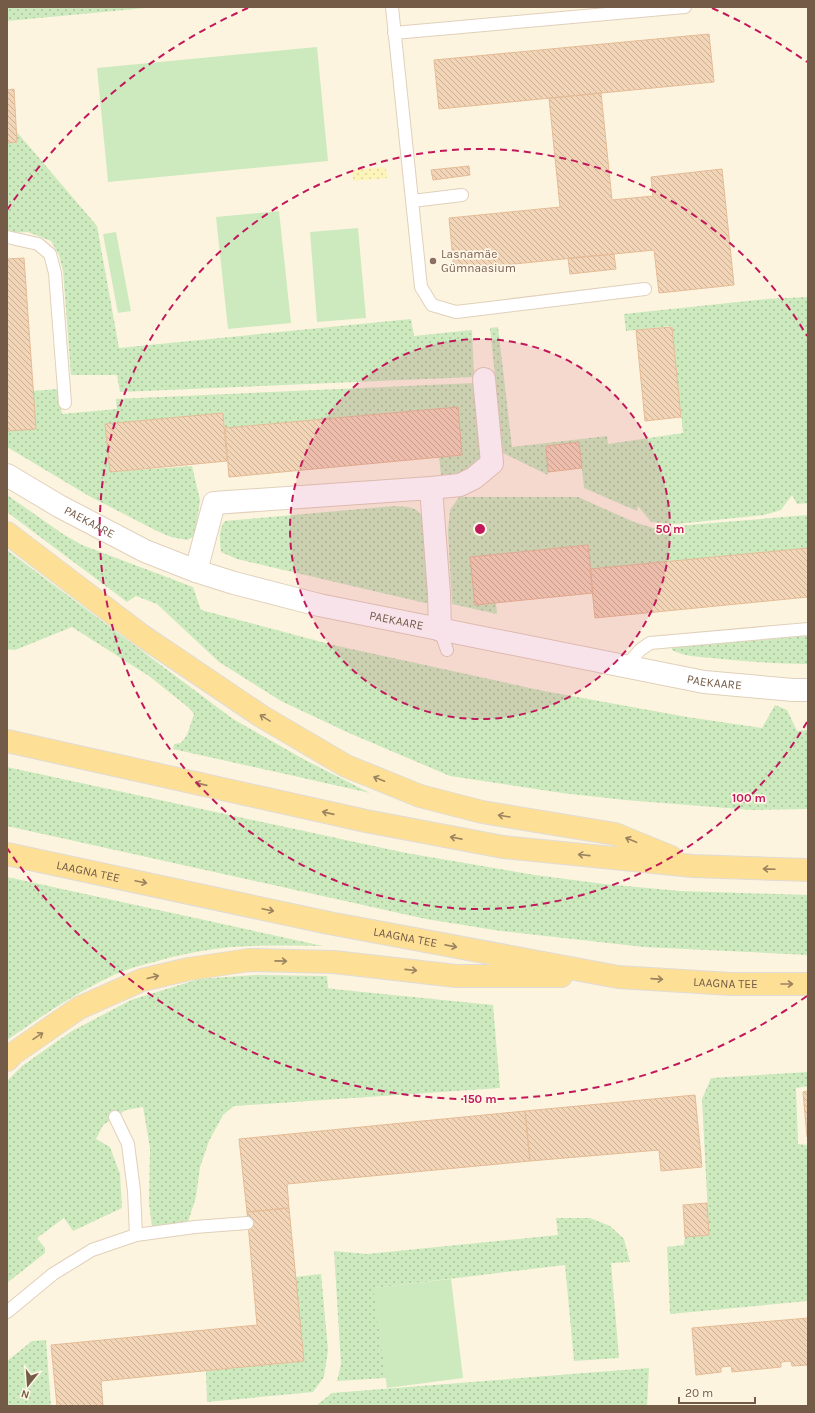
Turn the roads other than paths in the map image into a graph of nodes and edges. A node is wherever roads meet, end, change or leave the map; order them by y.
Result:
1 (392, 7) edge
2 (685, 7) edge
3 (394, 32) junction
4 (462, 195) dead end
5 (412, 201) junction
6 (7, 237) edge
7 (645, 289) dead end
8 (484, 379) dead end
9 (65, 404) dead end
10 (7, 475) edge
11 (431, 488) junction
12 (7, 533) edge
13 (196, 571) junction
14 (808, 629) edge
15 (444, 640) junction
16 (626, 666) junction
17 (808, 690) edge
18 (7, 741) edge
19 (7, 854) edge
20 (693, 866) junction
21 (808, 870) edge
22 (618, 977) junction
23 (808, 984) edge
24 (7, 1060) edge
25 (114, 1117) dead end
26 (248, 1223) dead end
27 (136, 1235) junction
28 (7, 1312) edge

1 - 3 lane
2 - 3 lane
3 - 5 lane
4 - 5 lane
5 - 7 lane
6 - 9 lane
8 - 11 street
10 - 13 street, PAEKAARE
11 - 13 street
11 - 15 street
20 -> 12 main road
13 - 15 street, PAEKAARE
14 - 16 lane
15 - 16 street, PAEKAARE
16 - 17 street, PAEKAARE
20 -> 18 main road
19 -> 22 main road, LAAGNA TEE
21 -> 20 main road
22 -> 23 main road, LAAGNA TEE
24 -> 22 main road
25 - 27 lane
26 - 27 lane
27 - 28 lane

